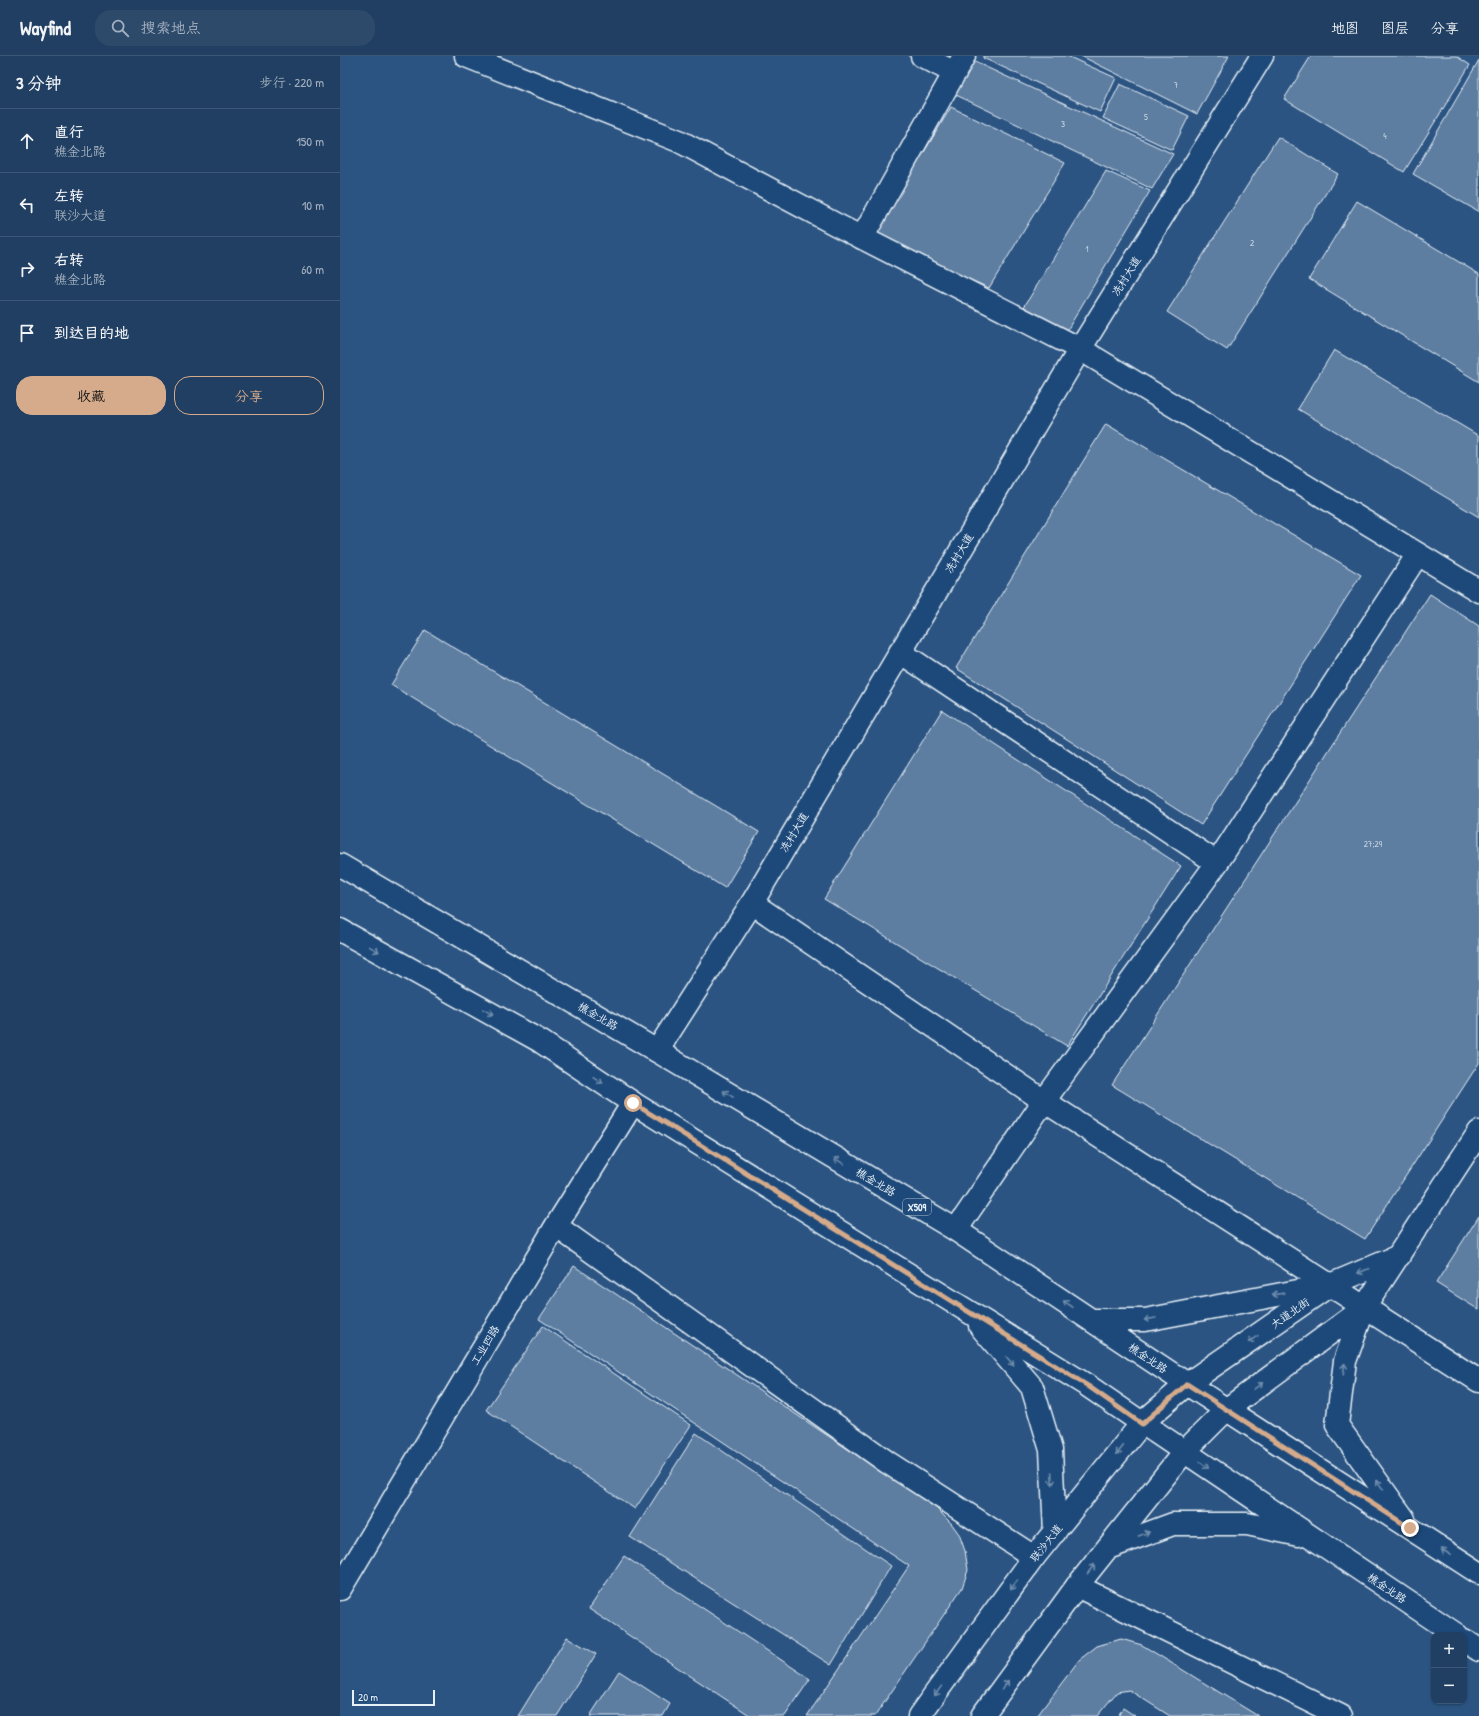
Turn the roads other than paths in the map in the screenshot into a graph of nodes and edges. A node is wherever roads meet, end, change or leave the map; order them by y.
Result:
1 (466, 56) edge
2 (922, 56) edge
3 (1262, 56) edge
4 (960, 64) edge
5 (862, 238) junction
6 (1080, 349) junction
7 (1418, 554) junction
8 (1479, 591) edge
9 (900, 652) junction
10 (1217, 863) junction
11 (340, 865) edge
12 (752, 903) junction
13 (340, 930) edge
14 (657, 1051) junction
15 (1044, 1101) junction
16 (633, 1103) junction
17 (1479, 1132) edge
18 (556, 1226) junction
19 (956, 1230) junction
20 (1399, 1256) junction
21 (1330, 1285) junction
22 (1364, 1308) junction
23 (966, 1310) junction
24 (1091, 1320) junction
25 (1479, 1381) edge
26 (1187, 1384) junction
27 (1227, 1409) junction
28 (1142, 1424) junction
29 (1184, 1452) junction
30 (1410, 1528) junction
31 (1055, 1532) junction
32 (1311, 1537) junction
33 (1108, 1548) junction
34 (1034, 1557) junction
35 (1479, 1573) edge
36 (1077, 1586) junction
37 (340, 1589) edge
38 (1453, 1632) edge
39 (1467, 1642) edge
40 (1479, 1650) edge
41 (919, 1716) edge
42 (982, 1716) edge
43 (1341, 1716) edge

1 - 5 street
2 - 4 street
3 - 6 street, 冼村大道
4 - 5 street
5 - 6 street
6 - 7 street
6 - 9 street, 冼村大道
7 - 8 street
7 - 10 street
9 - 10 street
9 - 12 street, 冼村大道
10 - 15 street
11 - 14 street, 樵金北路 / X509
12 - 14 street, 冼村大道
12 - 15 street
13 -> 16 street, 樵金北路
19 -> 14 street, 樵金北路 / X509
15 - 19 street
15 - 21 street
16 - 18 street, 工业四路
16 - 23 street, 樵金北路
17 - 20 street
18 - 34 street
18 - 37 street, 工业四路
24 -> 19 street, 樵金北路 / X509
20 -> 21 street, 大道北街
20 - 22 street
21 - 22 street
21 -> 24 street
21 -> 26 street, 大道北街
22 - 25 street
27 -> 22 street
30 -> 22 street
23 - 28 street, 樵金北路
23 -> 31 street
24 - 26 street, 樵金北路 / X509
26 - 27 street, 樵金北路 / X509
26 - 28 street, 联沙大道
27 - 29 street
27 - 30 street, 樵金北路 / X509
28 - 29 street, 樵金北路
28 -> 31 street, 联沙大道
29 -> 32 street, 樵金北路
29 - 33 street
35 -> 30 street, 樵金北路 / X509
31 - 34 street, 联沙大道
33 -> 32 street
32 - 38 street, 樵金北路
36 -> 33 street
34 -> 41 street, 联沙大道
42 -> 36 street
36 - 43 street
39 - 40 street

